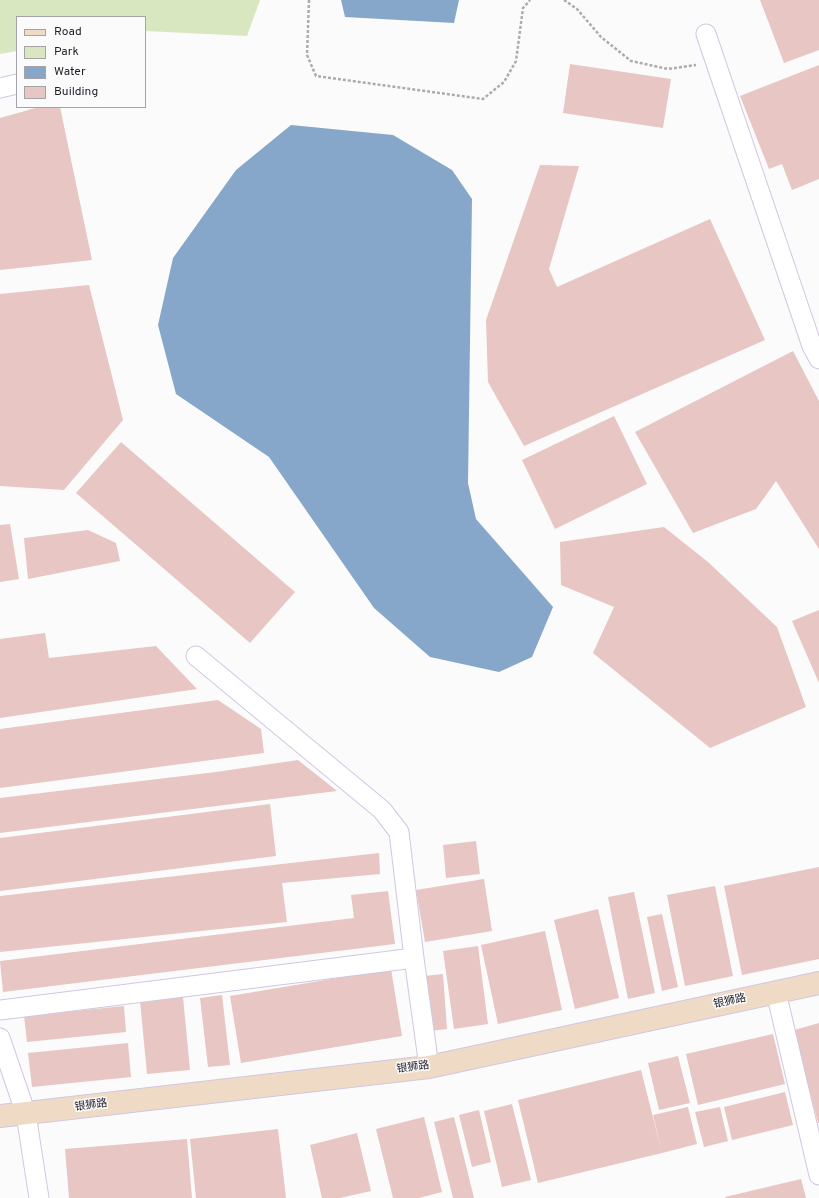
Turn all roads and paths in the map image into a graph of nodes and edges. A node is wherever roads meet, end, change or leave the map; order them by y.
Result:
1 (309, 0) edge
2 (530, 0) edge
3 (564, 0) edge
4 (706, 34) dead end
5 (716, 62) junction
6 (16, 84) edge
7 (0, 88) edge
8 (819, 359) edge
9 (196, 656) dead end
10 (414, 958) junction
11 (819, 983) edge
12 (776, 992) junction
13 (0, 1010) edge
14 (0, 1038) edge
15 (429, 1067) junction
16 (26, 1114) junction
17 (0, 1116) edge
18 (814, 1132) edge
19 (819, 1175) edge
20 (39, 1198) edge

1 - 2 path
3 - 5 path
4 - 5 street
5 - 8 street
6 - 7 street
9 - 10 street
10 - 13 street
10 - 15 street
11 - 12 main road, 银狮路
12 - 15 main road, 银狮路
12 - 18 street
14 - 16 street
15 - 16 main road, 银狮路
16 - 17 main road, 银狮路
16 - 20 street
18 - 19 street

